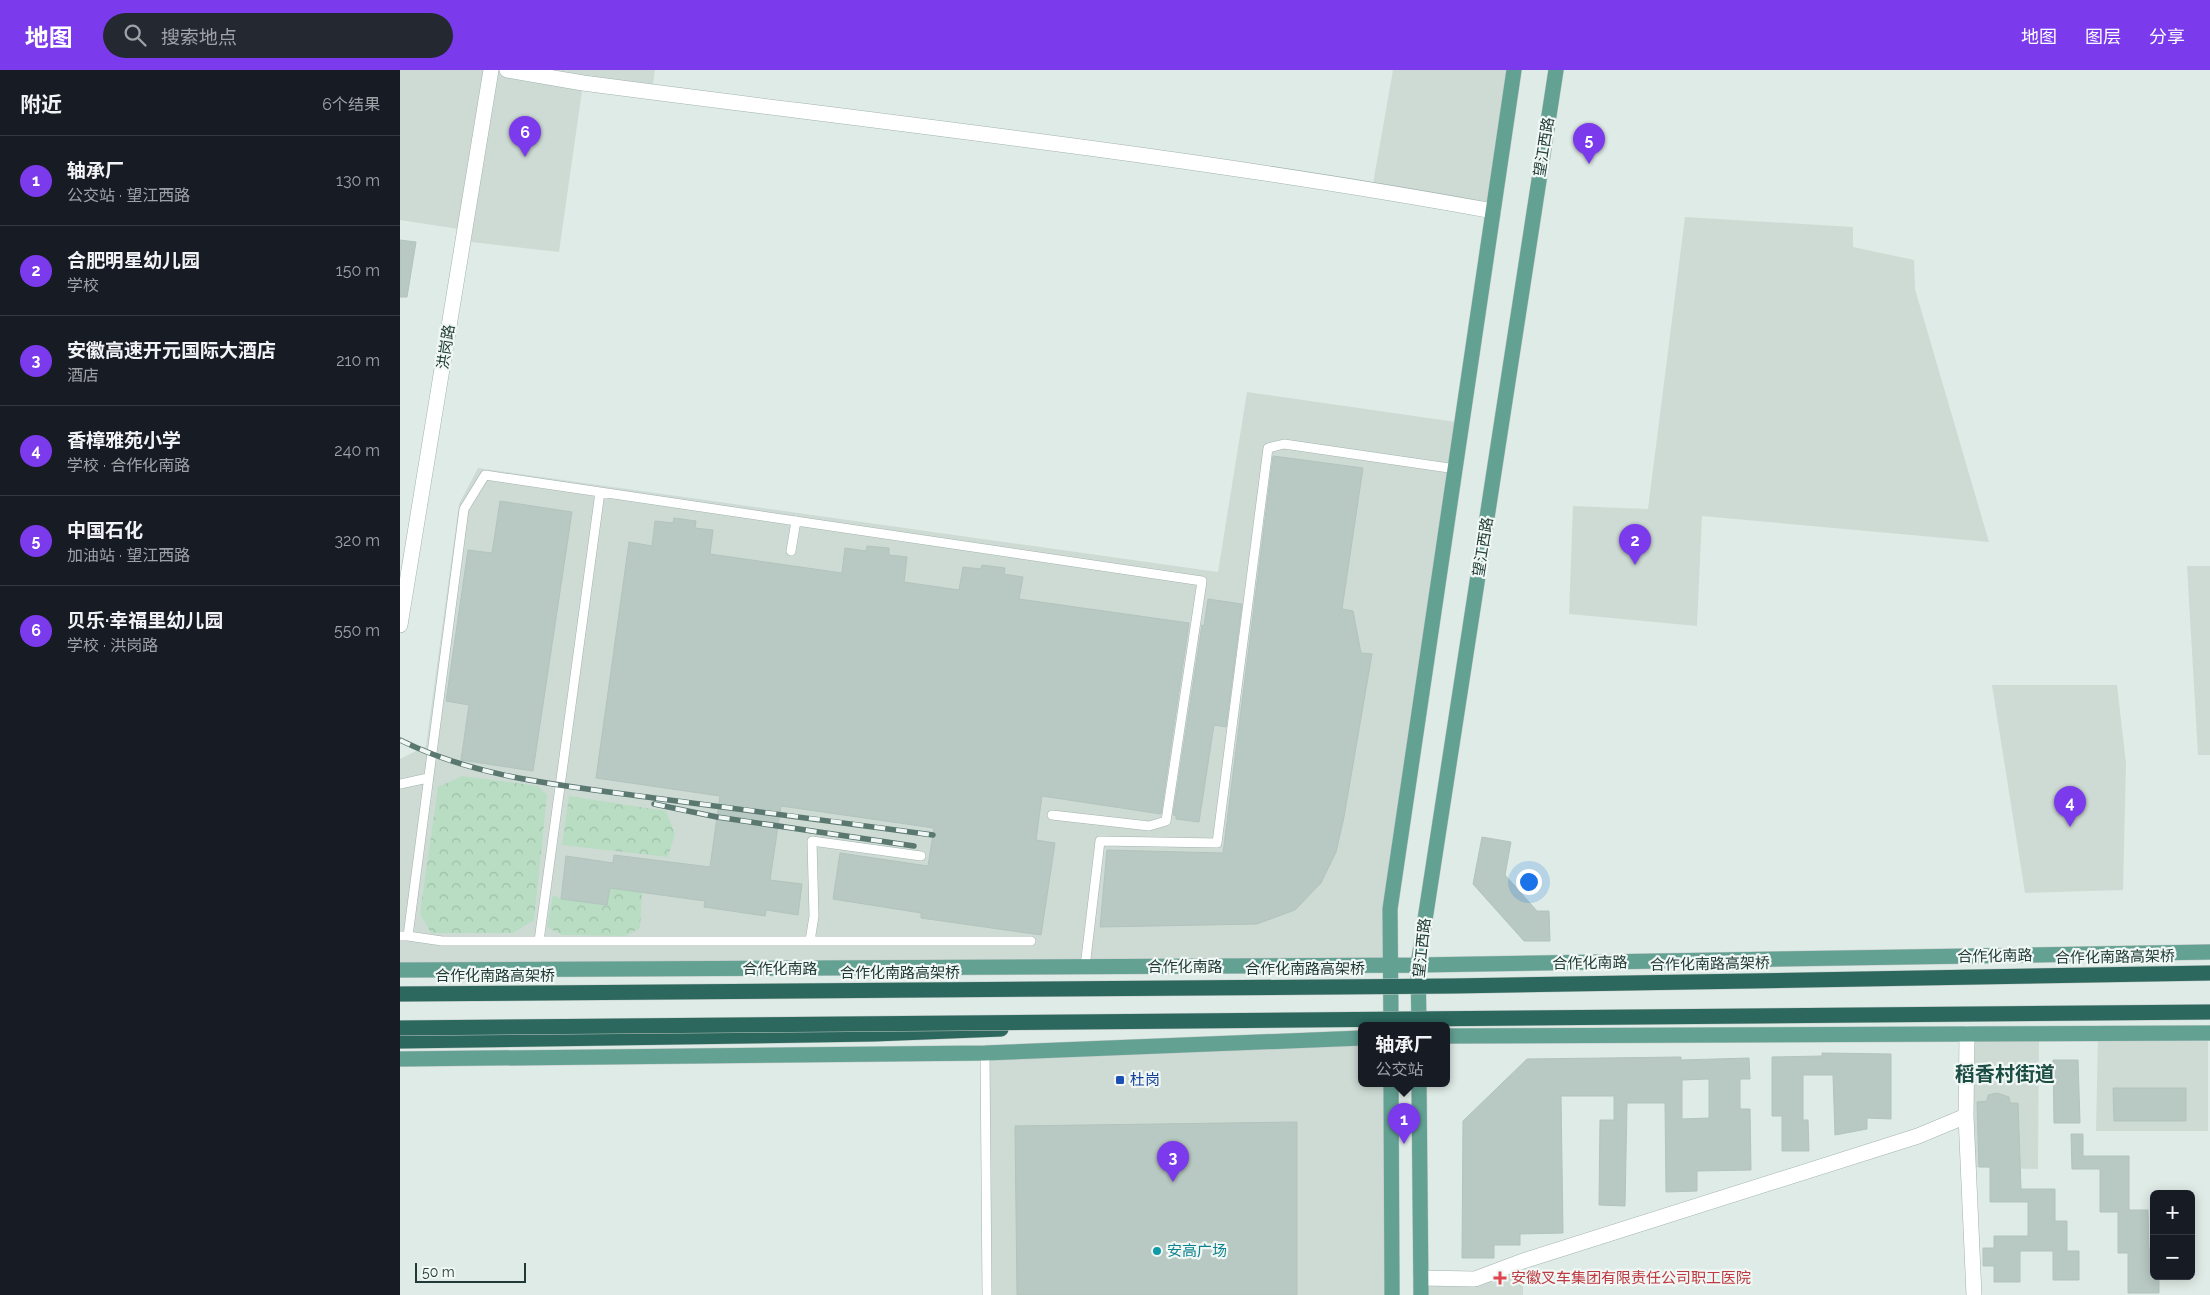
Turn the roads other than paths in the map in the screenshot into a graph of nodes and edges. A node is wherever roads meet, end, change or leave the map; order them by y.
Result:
1 (491, 70) edge
2 (507, 70) edge
3 (1514, 70) edge
4 (1556, 70) edge
5 (1493, 212) junction
6 (1456, 469) junction
7 (600, 492) junction
8 (796, 521) junction
9 (791, 551) dead end
10 (400, 625) edge
11 (428, 778) junction
12 (400, 784) edge
13 (1052, 816) dead end
14 (921, 856) dead end
15 (404, 936) edge
16 (539, 941) junction
17 (810, 941) junction
18 (1031, 941) dead end
19 (2210, 952) edge
20 (1391, 965) junction
21 (1418, 966) junction
22 (1085, 967) junction
23 (400, 970) edge
24 (2210, 974) edge
25 (400, 994) edge
26 (2210, 1012) edge
27 (1108, 1022) junction
28 (1391, 1022) edge
29 (1418, 1022) edge
30 (400, 1028) edge
31 (2210, 1033) edge
32 (1966, 1034) junction
33 (1450, 1036) edge
34 (1358, 1038) edge
35 (400, 1042) edge
36 (985, 1053) junction
37 (400, 1059) edge
38 (1391, 1087) edge
39 (1419, 1087) edge
40 (1966, 1116) junction
41 (1421, 1278) junction
42 (988, 1295) edge
43 (1392, 1295) edge
44 (1421, 1295) edge
45 (1974, 1295) edge

1 - 10 street, 洪岗路
2 - 5 street
3 - 5 main road, 望江西路
4 - 21 main road, 望江西路
5 - 6 main road, 望江西路
6 - 20 main road, 望江西路
6 - 22 lane
7 - 8 lane
7 - 11 lane
7 - 16 lane
8 - 9 lane
8 - 13 lane
11 - 12 lane
11 - 15 lane
14 - 17 lane
15 - 16 lane
16 - 17 lane
17 - 18 lane
19 - 21 main road, 合作化南路
20 - 21 main road, 合作化南路
20 - 22 main road, 合作化南路
20 - 28 main road, 望江西路
21 - 29 main road, 望江西路
22 - 23 main road, 合作化南路
24 - 25 highway, 合作化南路高架桥, bridge
26 - 27 highway, bridge
27 - 30 highway, bridge
27 - 35 highway, bridge
31 - 32 main road
32 - 33 main road
32 - 40 street
34 - 36 main road
36 - 37 main road
36 - 42 lane
38 - 43 main road
39 - 41 main road
40 - 41 street
40 - 45 street
41 - 44 main road

